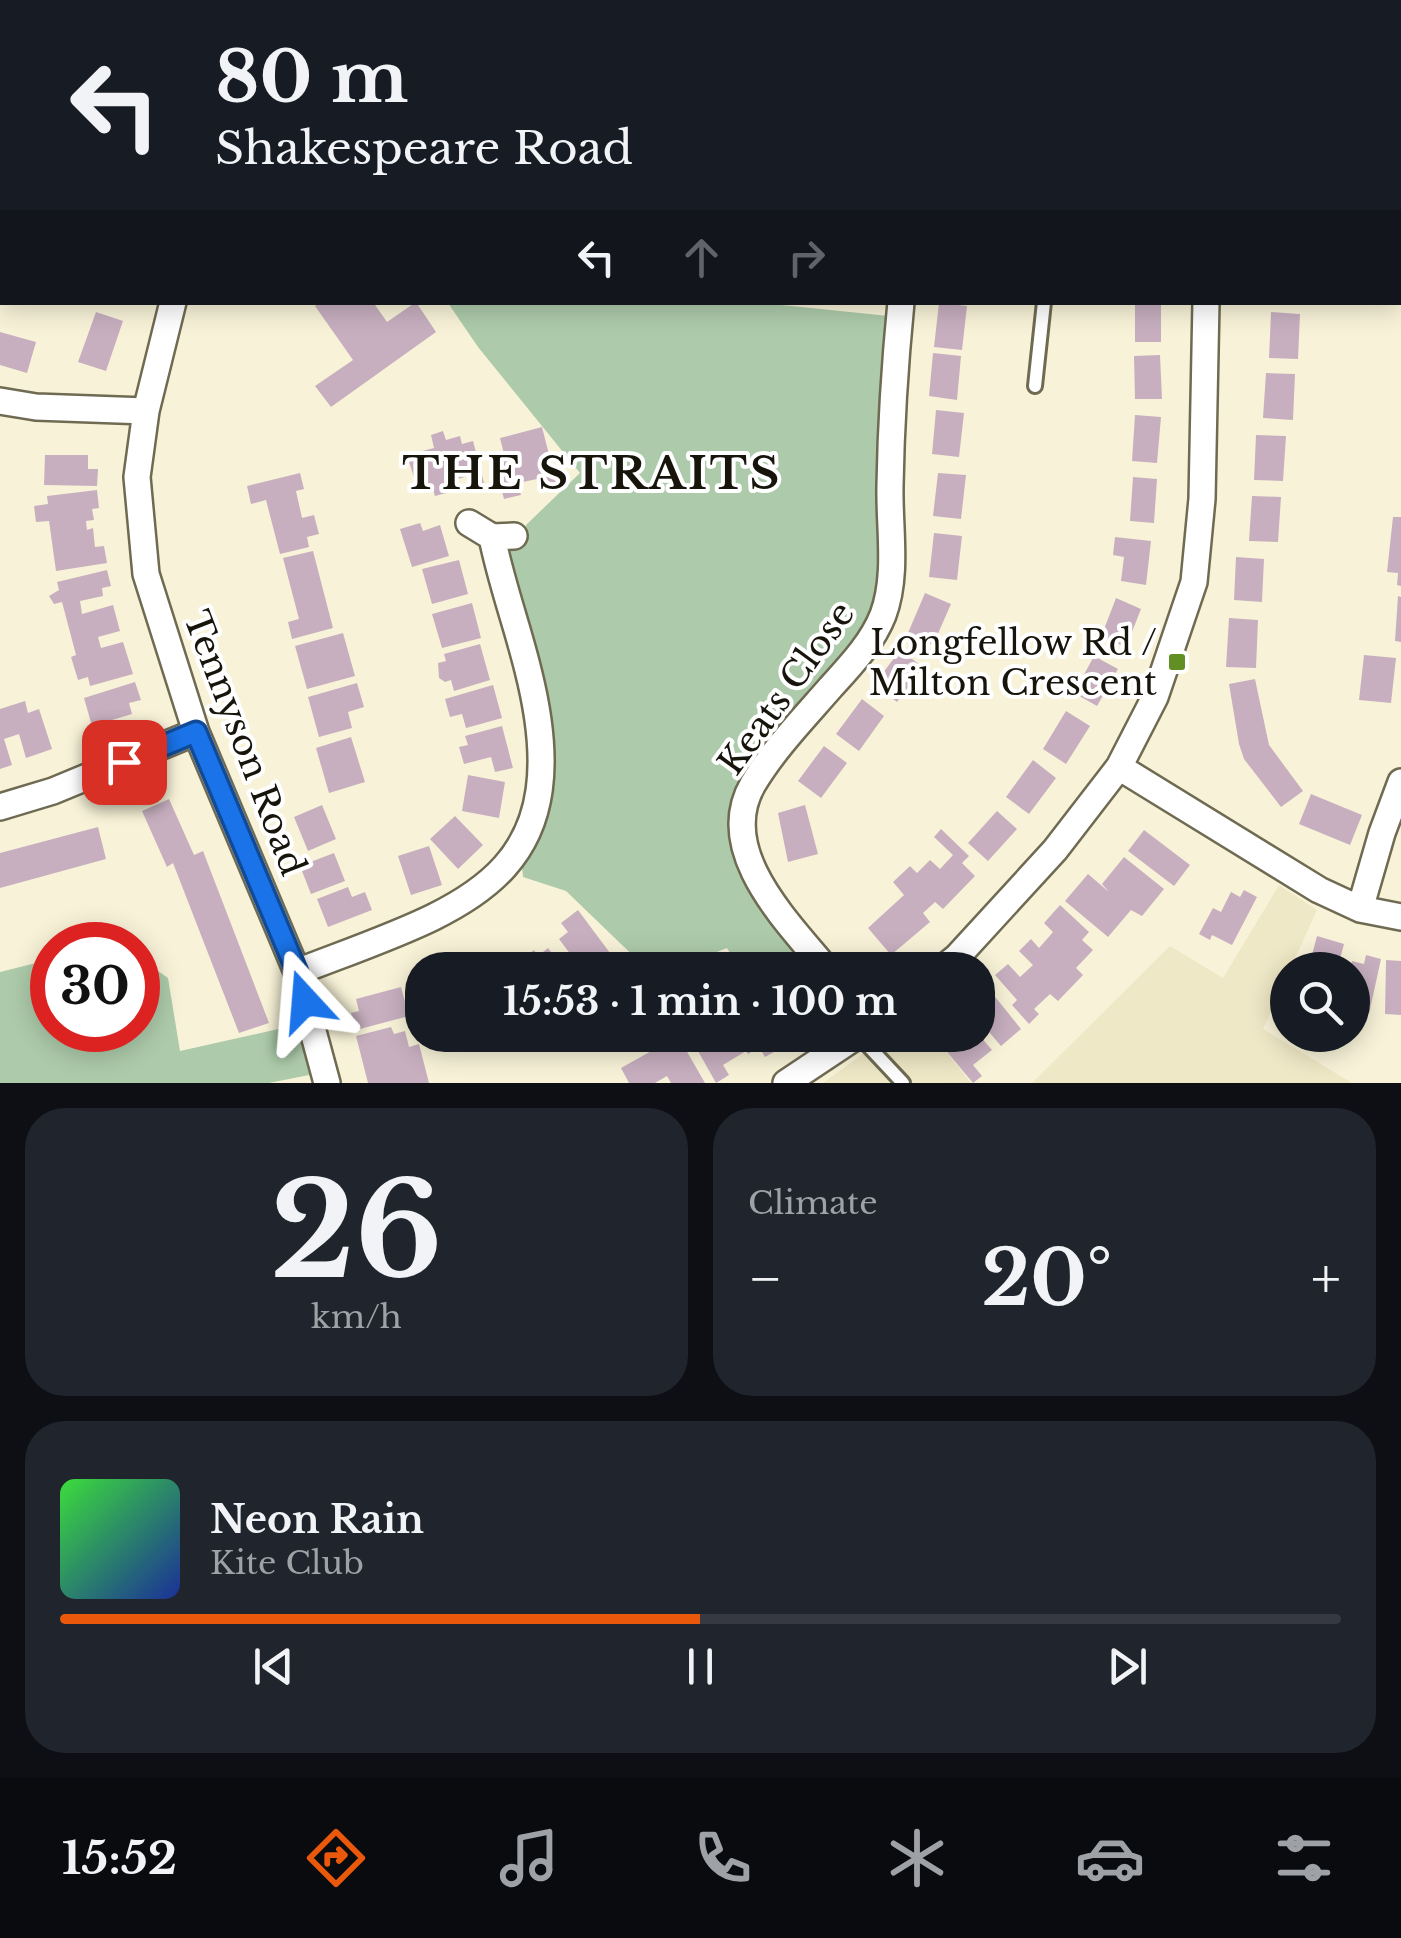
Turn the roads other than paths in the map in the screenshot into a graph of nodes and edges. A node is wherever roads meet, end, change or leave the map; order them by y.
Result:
1 (171, 305) edge
2 (897, 305) edge
3 (1044, 305) edge
4 (1206, 305) edge
5 (1035, 386) dead end
6 (0, 402) edge
7 (146, 410) junction
8 (469, 522) dead end
9 (196, 732) junction
10 (1119, 767) junction
11 (1401, 782) edge
12 (0, 808) edge
13 (1360, 909) junction
14 (1401, 917) edge
15 (813, 952) edge
16 (962, 952) edge
17 (297, 972) junction
18 (832, 1052) edge
19 (874, 1052) edge
20 (327, 1083) edge
21 (786, 1083) edge
22 (903, 1083) edge

1 - 7 street, Tennyson Road
2 - 15 street, Keats Close
3 - 5 lane
4 - 10 street
6 - 7 street
7 - 9 street, Tennyson Road
8 - 17 street
9 - 12 street
9 - 17 street, Tennyson Road
10 - 13 street
10 - 16 street
11 - 13 street
13 - 14 street
17 - 20 street, Tennyson Road
18 - 21 street
19 - 22 lane

